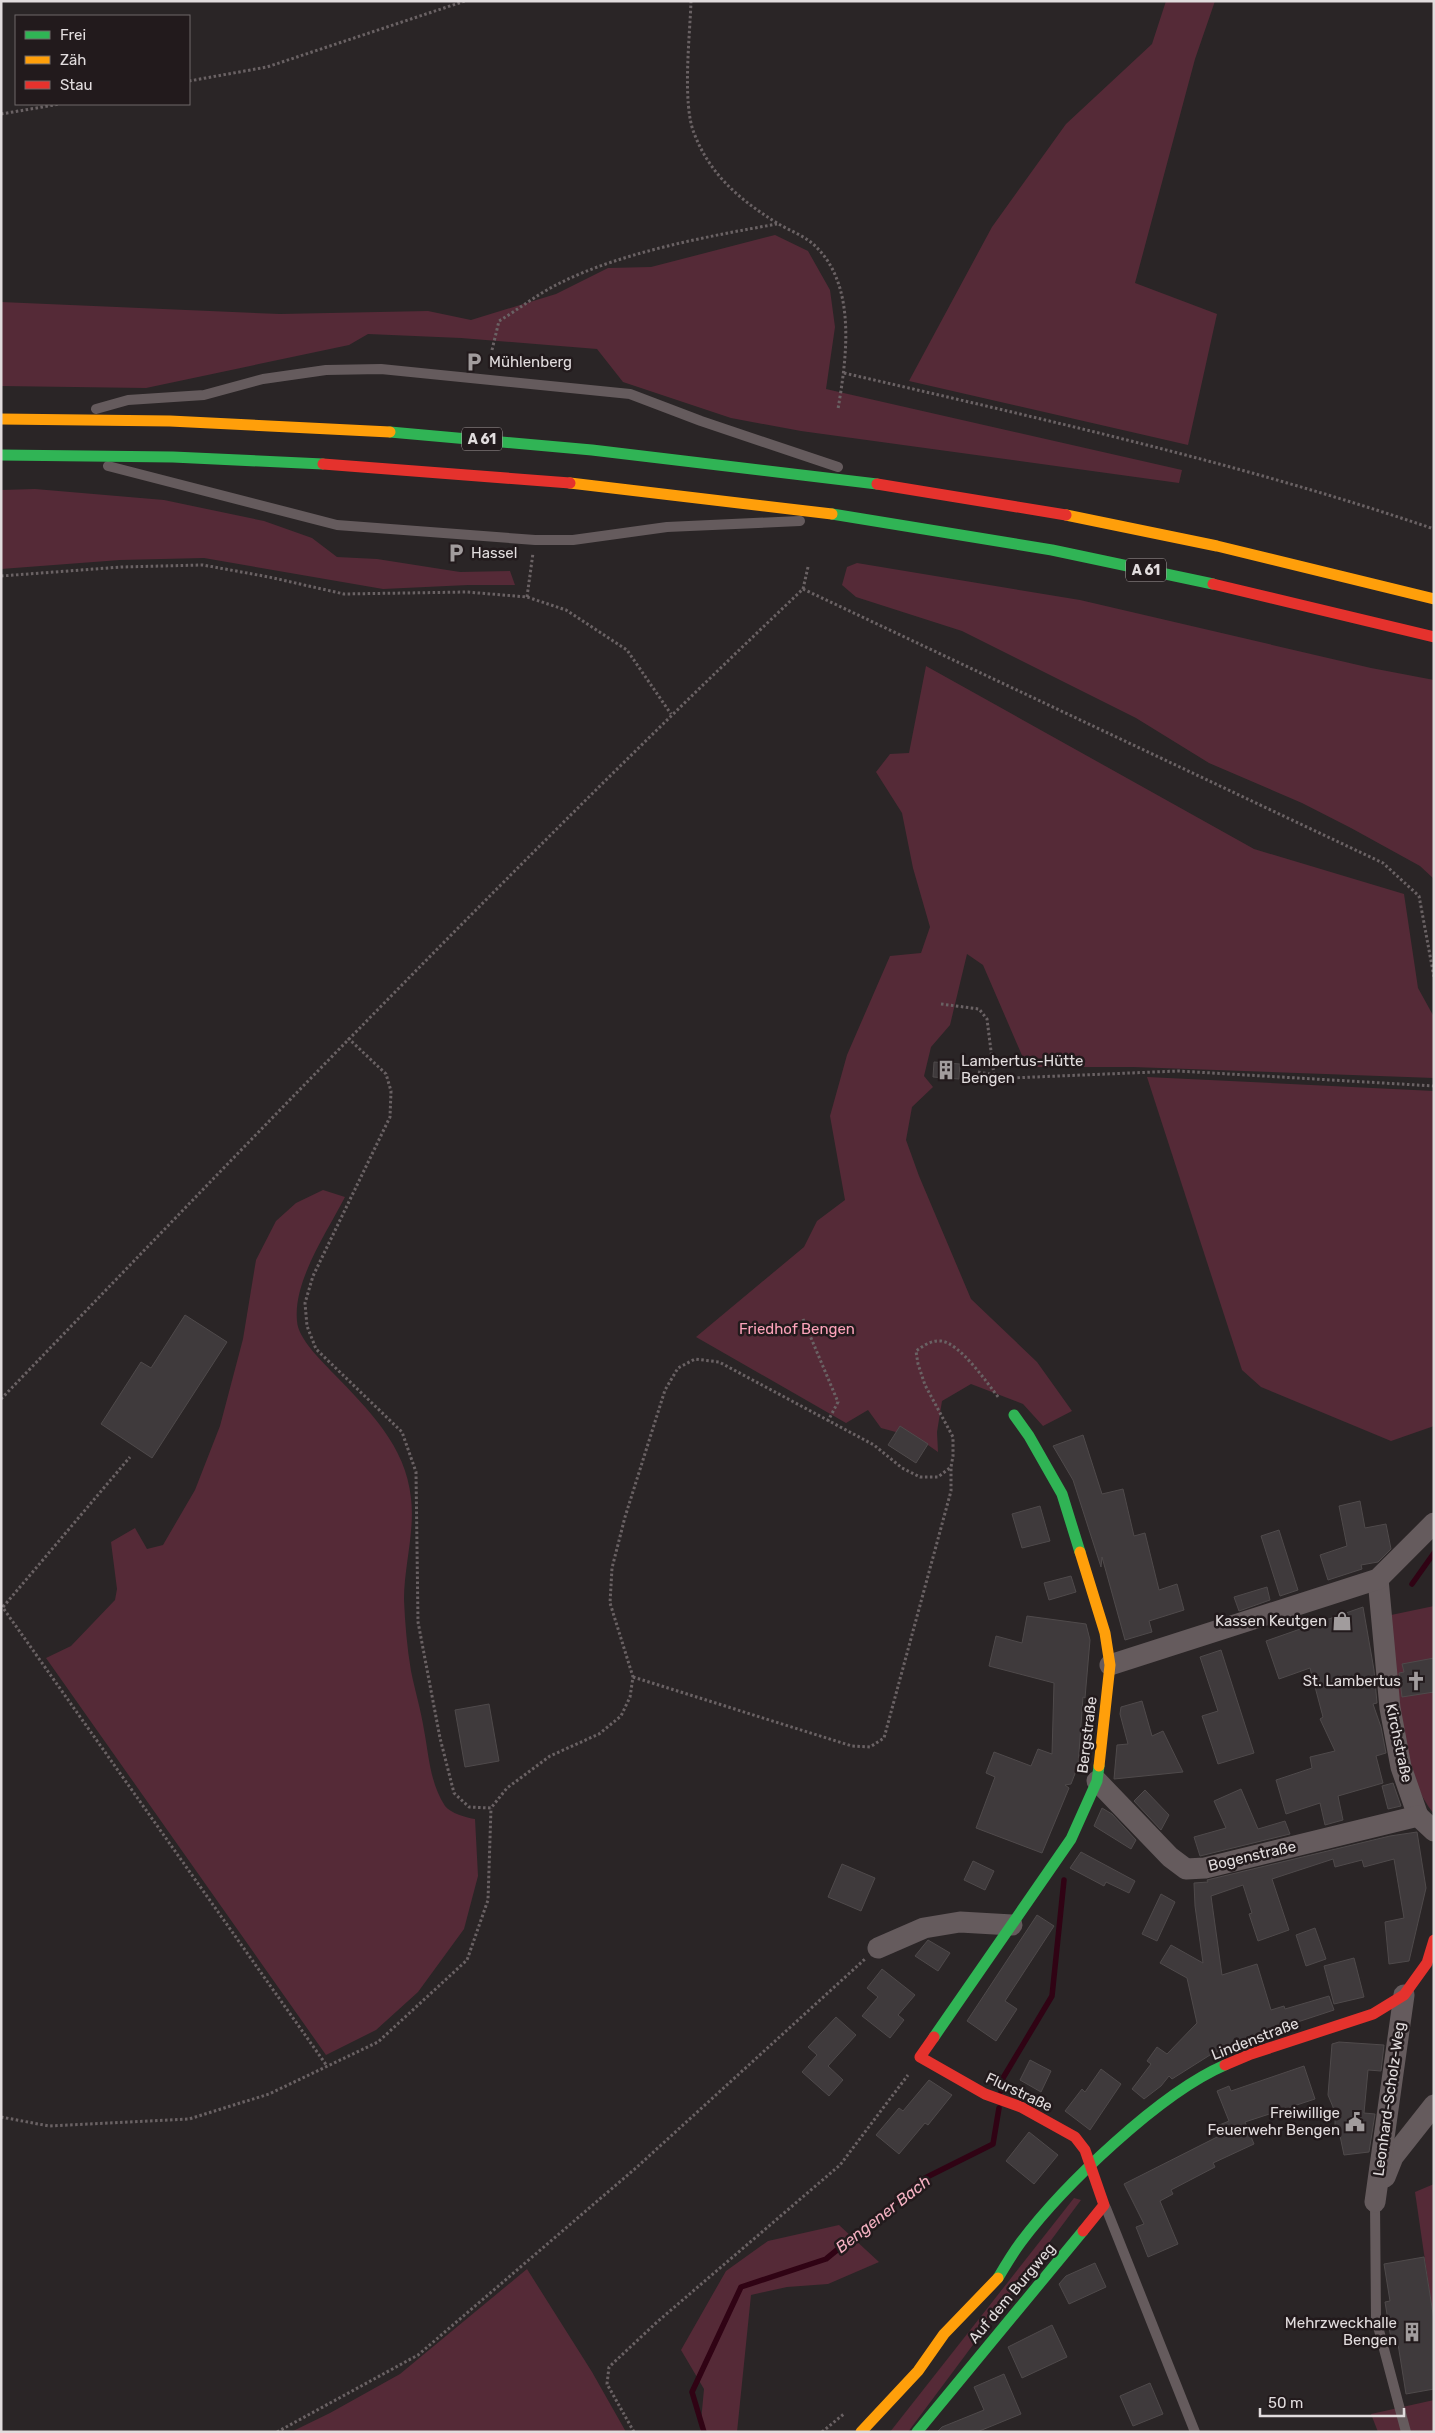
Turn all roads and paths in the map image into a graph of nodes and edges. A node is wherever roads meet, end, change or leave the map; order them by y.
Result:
1 (465, 1) edge
2 (691, 1) edge
3 (190, 81) edge
4 (54, 105) edge
5 (1, 114) edge
6 (777, 224) junction
7 (492, 350) dead end
8 (844, 373) junction
9 (838, 409) dead end
10 (1, 419) edge
11 (63, 419) junction
12 (64, 454) junction
13 (1, 455) edge
14 (899, 487) junction
15 (856, 519) junction
16 (1434, 529) edge
17 (535, 540) junction
18 (808, 567) dead end
19 (1, 576) edge
20 (803, 589) junction
21 (527, 597) junction
22 (1434, 599) edge
23 (1434, 637) edge
24 (671, 714) junction
25 (1434, 977) edge
26 (941, 1004) dead end
27 (348, 1038) junction
28 (978, 1072) dead end
29 (994, 1075) junction
30 (1434, 1086) edge
31 (803, 1319) dead end
32 (1, 1399) edge
33 (1014, 1415) joint
34 (828, 1421) junction
35 (130, 1457) dead end
36 (951, 1467) junction
37 (1434, 1523) edge
38 (1378, 1579) junction
39 (2, 1606) edge
40 (1110, 1665) junction
41 (634, 1677) junction
42 (1097, 1780) junction
43 (491, 1808) junction
44 (1418, 1816) junction
45 (1434, 1831) edge
46 (1012, 1925) junction
47 (1434, 1940) edge
48 (878, 1948) joint
49 (1404, 1995) junction
50 (920, 2057) junction
51 (327, 2066) junction
52 (1434, 2105) edge
53 (1, 2117) edge
54 (1090, 2167) junction
55 (1375, 2202) junction
56 (1104, 2205) junction
57 (277, 2432) edge
58 (634, 2432) edge
59 (861, 2432) edge
60 (917, 2432) edge
61 (1195, 2432) edge
62 (1406, 2432) edge

1 - 3 path
2 - 6 path
4 - 5 path
6 - 7 path
6 - 8 path
8 - 9 path
8 - 16 path
10 - 11 main road, A 61
11 - 14 main road, A 61
11 - 14 lane
12 - 13 main road, A 61
12 - 15 main road, A 61
12 - 17 lane
14 - 22 main road, A 61
15 - 17 lane
15 - 23 main road, A 61
17 - 21 path
18 - 20 path
19 - 21 path
20 - 24 path
20 - 25 path
21 - 24 path
24 - 27 path
26 - 29 path
27 - 32 path
27 - 43 path
28 - 29 path
29 - 30 path
31 - 34 path
33 - 36 path
33 - 40 main road, Bergstraße
34 - 36 path
34 - 41 path
35 - 39 path
36 - 41 path
37 - 38 street
38 - 40 street
38 - 44 street, Kirchstraße
39 - 51 path
40 - 42 main road, Bergstraße
41 - 43 path
42 - 44 street, Bogenstraße
42 - 46 main road, Bergstraße
43 - 51 path
44 - 45 street
46 - 48 street
46 - 50 main road, Bergstraße
47 - 49 main road, Lindenstraße
48 - 57 path
49 - 54 main road, Lindenstraße
49 - 55 street, Leonhard-Scholz-Weg
50 - 54 main road, Flurstraße
50 - 58 path
51 - 53 path
52 - 55 street
54 - 56 main road
54 - 59 main road, Lindenstraße
55 - 62 lane
56 - 60 main road, Auf dem Burgweg
56 - 61 lane

